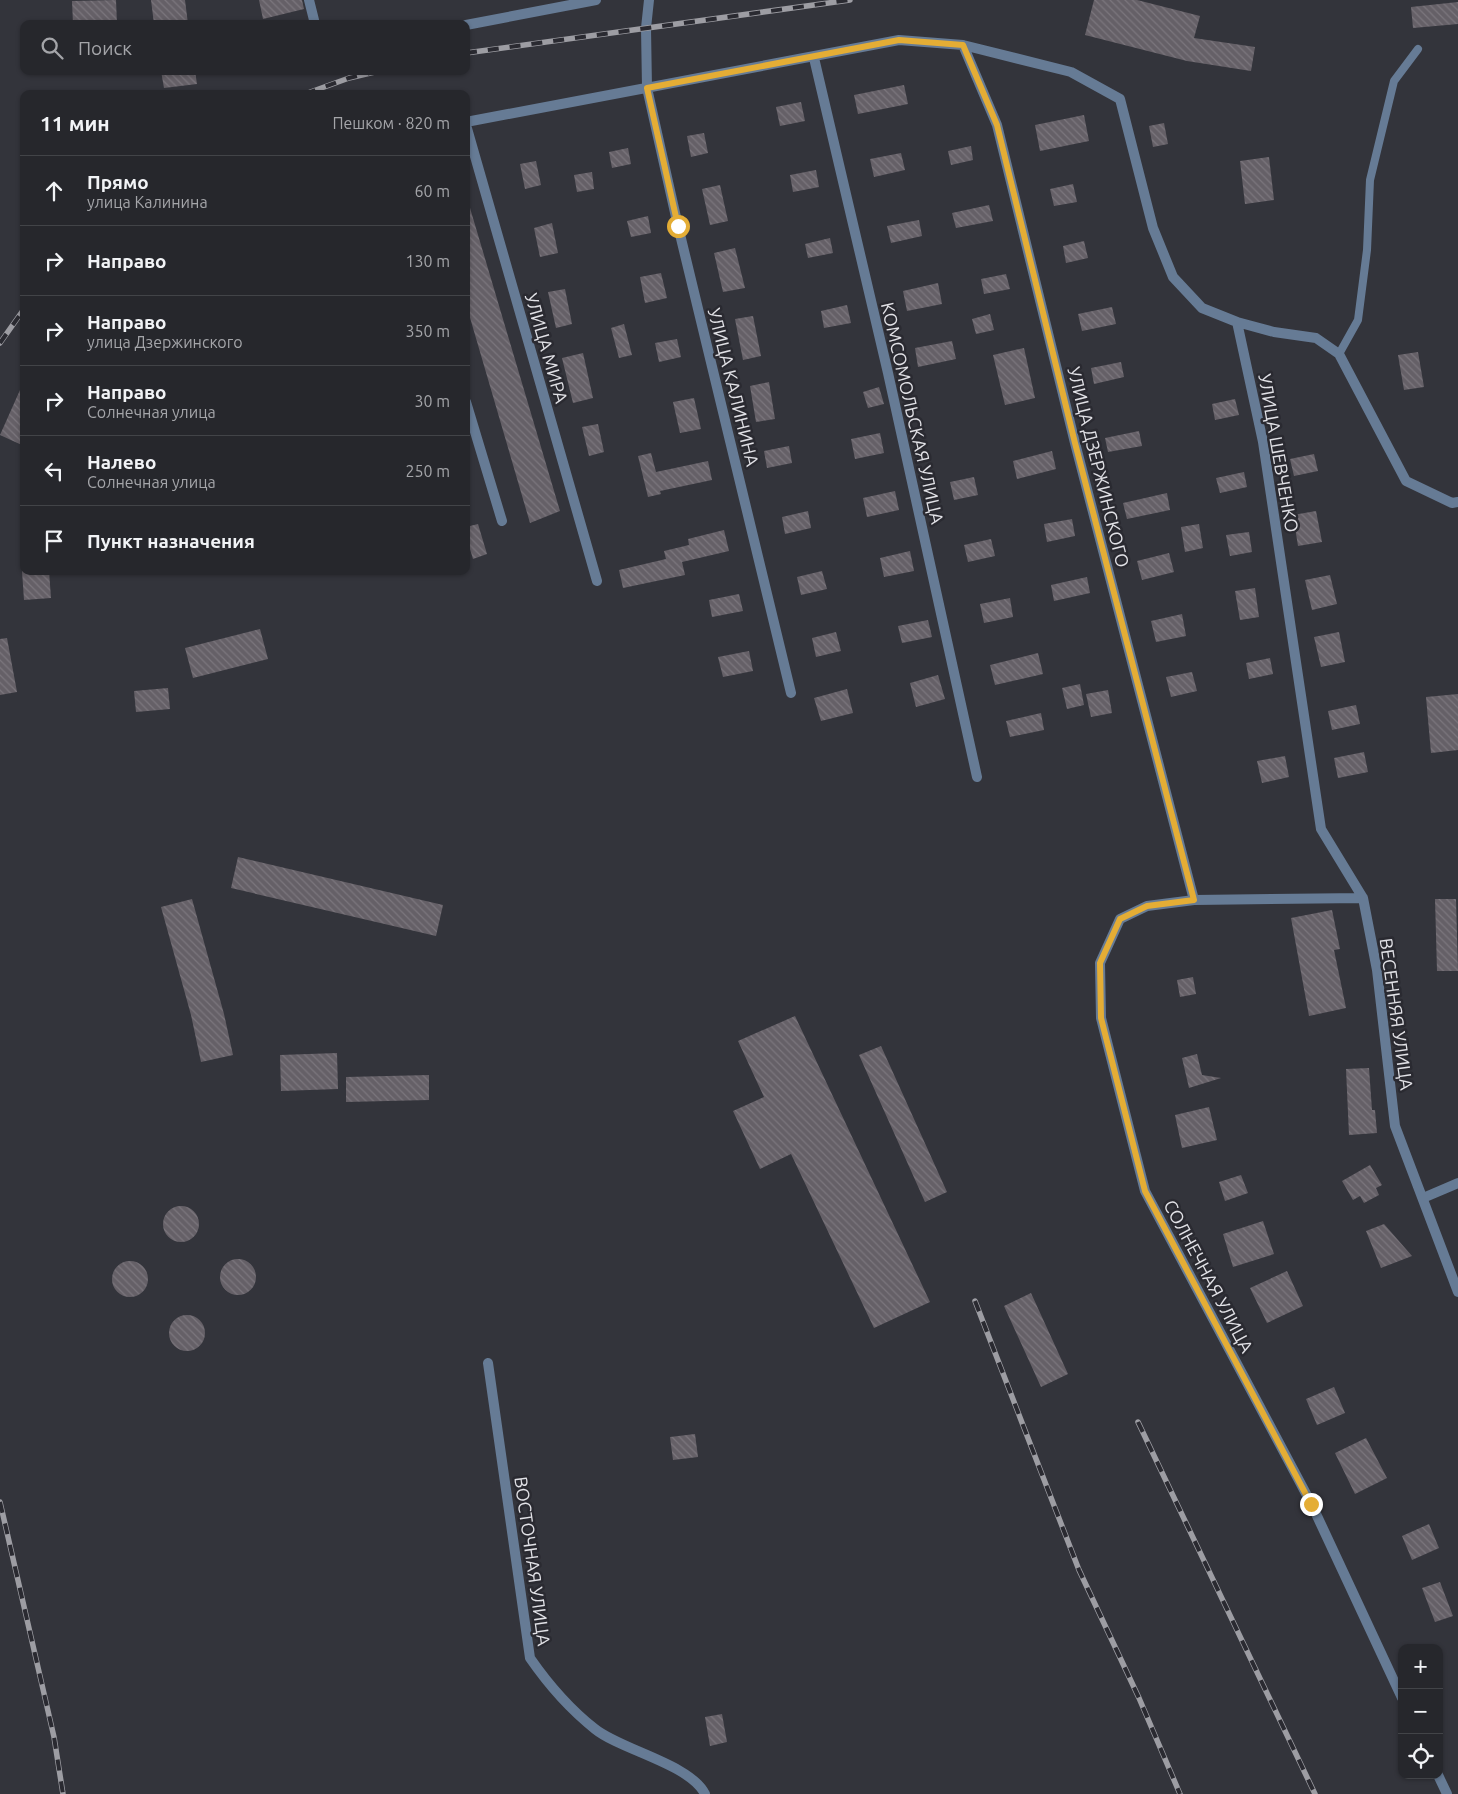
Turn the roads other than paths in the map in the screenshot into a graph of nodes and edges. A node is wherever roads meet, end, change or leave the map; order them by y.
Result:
1 (310, 0) edge
2 (596, 0) edge
3 (649, 0) edge
4 (314, 20) edge
5 (470, 24) edge
6 (963, 45) junction
7 (1418, 50) dead end
8 (814, 58) junction
9 (647, 88) junction
10 (470, 122) edge
11 (470, 137) edge
12 (1237, 322) junction
13 (1339, 354) junction
14 (470, 415) edge
15 (1458, 502) edge
16 (502, 521) dead end
17 (597, 581) dead end
18 (791, 693) dead end
19 (977, 777) dead end
20 (1363, 898) junction
21 (1194, 900) junction
22 (1458, 1183) edge
23 (1423, 1198) junction
24 (1458, 1292) edge
25 (488, 1363) dead end
26 (1398, 1689) edge
27 (1440, 1779) edge
28 (705, 1794) edge
29 (1447, 1794) edge

1 - 4 street
2 - 5 street
3 - 9 street, УЛИЦА КАЛИНИНА
6 - 8 street
6 - 12 street
6 - 21 street, УЛИЦА ДЗЕРЖИНСКОГО
7 - 13 lane
8 - 9 street
8 - 19 street, КОМСОМОЛЬСКАЯ УЛИЦА
9 - 10 street
9 - 18 street, УЛИЦА КАЛИНИНА
11 - 17 street, УЛИЦА МИРА
12 - 13 street
12 - 20 street, УЛИЦА ШЕВЧЕНКО
13 - 15 street
14 - 16 street
20 - 21 street
20 - 23 street, ВЕСЕННЯЯ УЛИЦА
21 - 26 street, СОЛНЕЧНАЯ УЛИЦА
22 - 23 street
23 - 24 street, ВЕСЕННЯЯ УЛИЦА
25 - 28 street, ВОСТОЧНАЯ УЛИЦА
27 - 29 street

